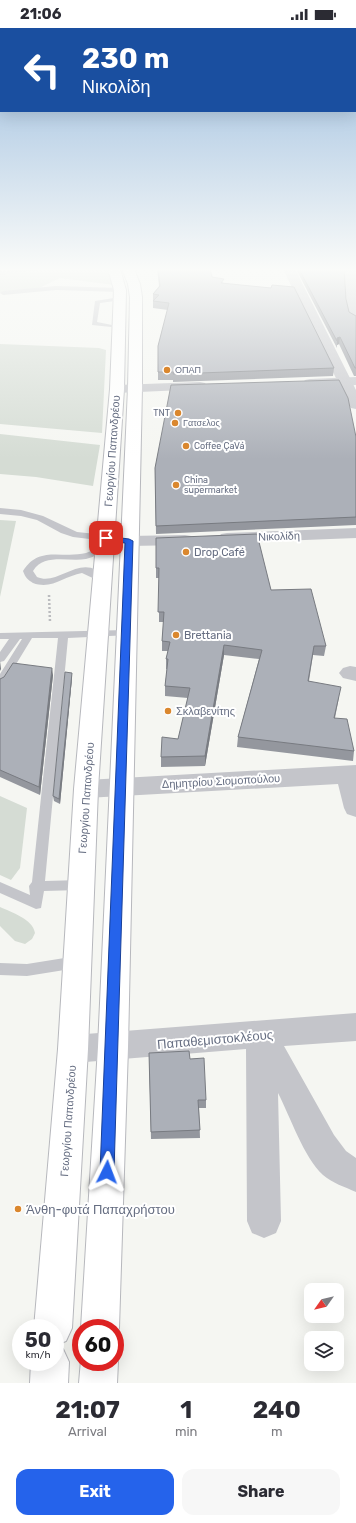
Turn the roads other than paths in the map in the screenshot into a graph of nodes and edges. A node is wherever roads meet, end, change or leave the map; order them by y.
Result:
1 (119, 332) edge
2 (136, 332) edge
3 (323, 332) edge
4 (350, 381) edge
5 (298, 383) edge
6 (212, 386) edge
7 (135, 388) junction
8 (117, 389) junction
9 (356, 405) edge
10 (0, 511) edge
11 (356, 534) edge
12 (129, 541) junction
13 (105, 542) junction
14 (102, 579) junction
15 (99, 633) junction
16 (126, 633) junction
17 (30, 634) junction
18 (63, 634) junction
19 (17, 635) junction
20 (0, 636) edge
21 (0, 659) edge
22 (0, 682) edge
23 (351, 774) edge
24 (120, 787) junction
25 (86, 789) junction
26 (356, 808) edge
27 (81, 885) junction
28 (36, 886) junction
29 (0, 887) edge
30 (77, 962) junction
31 (0, 969) edge
32 (356, 1027) edge
33 (261, 1035) junction
34 (113, 1047) junction
35 (73, 1050) junction
36 (356, 1175) edge
37 (264, 1221) dead end
38 (54, 1319) edge
39 (100, 1319) edge
40 (50, 1371) edge
41 (99, 1371) edge
42 (49, 1383) edge
43 (98, 1383) edge

1 - 8 main road, Γεωργίου Παπανδρέου
2 - 7 main road, Γεωργίου Παπανδρέου
3 - 4 street
4 - 5 street
4 - 9 street
6 - 7 street
7 - 8 street
7 - 12 main road, Γεωργίου Παπανδρέου
8 - 13 main road, Γεωργίου Παπανδρέου
10 - 13 lane
11 - 12 street, Νικολίδη
12 - 13 street, Νικολίδη
12 - 16 main road, Γεωργίου Παπανδρέου
13 - 14 main road, Γεωργίου Παπανδρέου
13 - 14 lane
14 - 15 main road, Γεωργίου Παπανδρέου
15 - 16 lane
15 - 18 lane
15 - 25 main road, Γεωργίου Παπανδρέου
16 - 24 main road, Γεωργίου Παπανδρέου
17 - 18 lane
17 - 19 lane
17 - 22 lane
18 - 28 lane
19 - 20 lane
19 - 21 lane
23 - 24 street, Δημητρίου Σιομοπούλου
23 - 26 street
24 - 25 street, Δημητρίου Σιομοπούλου
24 - 34 main road, Γεωργίου Παπανδρέου
25 - 27 main road, Γεωργίου Παπανδρέου
27 - 28 lane
27 - 30 main road, Γεωργίου Παπανδρέου
28 - 29 lane
30 - 31 lane
30 - 35 main road, Γεωργίου Παπανδρέου
32 - 33 street, Παπαθεμιστοκλέους
33 - 34 street, Παπαθεμιστοκλέους
33 - 36 street
33 - 37 street
34 - 35 street, Παπαθεμιστοκλέους
34 - 39 main road, Γεωργίου Παπανδρέου
35 - 38 main road, Γεωργίου Παπανδρέου
40 - 42 main road
41 - 43 main road

